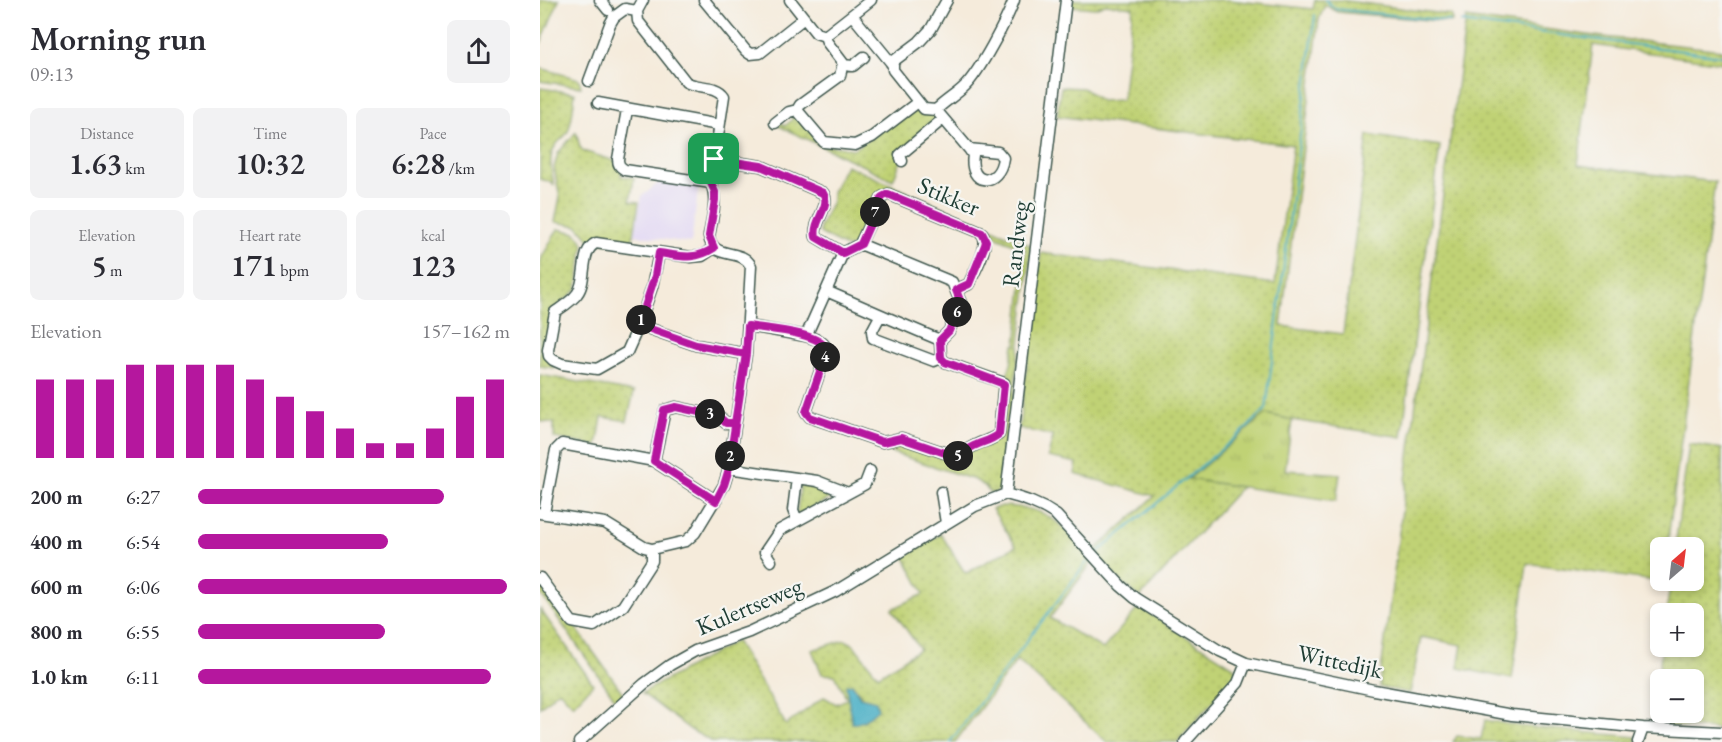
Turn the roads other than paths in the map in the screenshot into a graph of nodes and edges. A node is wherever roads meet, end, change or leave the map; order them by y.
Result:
1 (600, 0) edge
2 (643, 0) edge
3 (704, 0) edge
4 (790, 0) edge
5 (871, 0) edge
6 (947, 0) edge
7 (1014, 0) edge
8 (1066, 0) edge
9 (608, 10) dead end
10 (637, 11) junction
11 (852, 15) junction
12 (804, 18) junction
13 (825, 36) junction
14 (864, 57) dead end
15 (891, 63) junction
16 (843, 65) junction
17 (589, 81) dead end
18 (918, 102) junction
19 (598, 103) dead end
20 (627, 110) junction
21 (797, 110) junction
22 (940, 115) junction
23 (775, 123) dead end
24 (719, 125) junction
25 (969, 149) dead end
26 (714, 159) junction
27 (902, 161) dead end
28 (711, 183) junction
29 (861, 244) junction
30 (714, 248) junction
31 (659, 253) junction
32 (843, 253) junction
33 (956, 290) junction
34 (826, 291) junction
35 (880, 316) junction
36 (639, 325) junction
37 (748, 326) junction
38 (806, 336) junction
39 (940, 340) junction
40 (746, 354) junction
41 (941, 358) junction
42 (735, 423) junction
43 (654, 461) junction
44 (728, 468) junction
45 (870, 471) dead end
46 (797, 478) junction
47 (941, 492) dead end
48 (848, 493) junction
49 (1006, 494) junction
50 (716, 501) junction
51 (542, 513) edge
52 (797, 520) junction
53 (946, 523) junction
54 (652, 549) junction
55 (771, 561) dead end
56 (540, 578) edge
57 (1246, 663) junction
58 (1643, 728) junction
59 (1722, 732) edge
60 (579, 742) edge
61 (1185, 742) edge
62 (1638, 742) edge

1 - 9 street
2 - 10 street
3 - 12 street
4 - 12 street
5 - 11 street
6 - 15 street
7 - 22 street
8 - 49 street, Randweg
10 - 17 street
10 - 24 street
11 - 13 street
11 - 15 street
12 - 13 street
13 - 16 street
14 - 16 street
15 - 18 street
16 - 21 street
18 - 21 street
18 - 22 street
19 - 20 street
20 - 24 street
20 - 28 street
21 - 23 street
22 - 25 street
22 - 27 street
24 - 26 street
26 - 28 street
26 - 32 street
28 - 30 street
29 - 32 street
29 - 33 street
29 - 33 street, Stikker
30 - 31 street
30 - 37 street
31 - 36 street
31 - 36 street
32 - 34 street
33 - 39 street
34 - 35 street
34 - 38 street
35 - 39 street
35 - 41 street
36 - 40 street
37 - 38 street
37 - 40 street
38 - 41 street
39 - 41 street
40 - 42 street
42 - 43 street
42 - 44 street
43 - 50 street
43 - 51 street
44 - 46 street
44 - 50 street
45 - 48 street
46 - 48 street
46 - 52 street
47 - 53 street
48 - 52 street
49 - 53 street, Kulertseweg
49 - 57 street, Wittedijk
50 - 54 street
51 - 54 street
52 - 55 street
53 - 60 street, Kulertseweg
54 - 56 street
57 - 58 street, Wittedijk
57 - 61 street
58 - 59 street, Wittedijk
58 - 62 street

